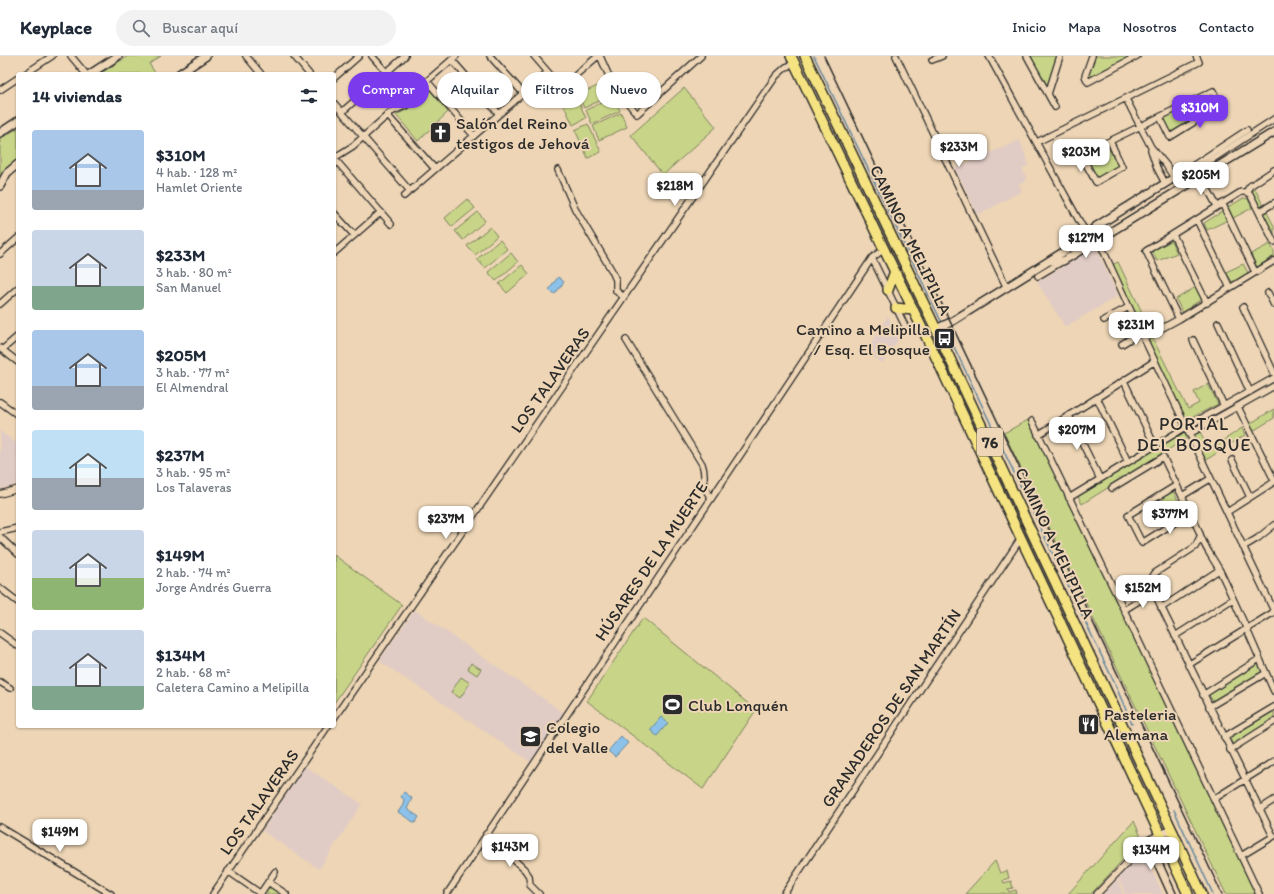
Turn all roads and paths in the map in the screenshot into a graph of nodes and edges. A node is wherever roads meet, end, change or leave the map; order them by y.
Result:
1 (52, 56) edge
2 (71, 56) edge
3 (118, 56) edge
4 (206, 56) edge
5 (246, 56) edge
6 (294, 56) edge
7 (360, 56) edge
8 (372, 56) edge
9 (405, 56) edge
10 (490, 56) edge
11 (534, 56) edge
12 (599, 56) edge
13 (701, 56) edge
14 (896, 56) edge
15 (942, 56) edge
16 (989, 56) edge
17 (1027, 56) edge
18 (1060, 56) edge
19 (1092, 56) edge
20 (1137, 56) edge
21 (454, 58) edge
22 (805, 58) edge
23 (1197, 59) edge
24 (793, 60) edge
25 (932, 60) dead end
26 (28, 72) edge
27 (84, 72) edge
28 (93, 72) edge
29 (182, 72) edge
30 (259, 72) edge
31 (307, 72) edge
32 (385, 72) edge
33 (387, 72) edge
34 (548, 72) edge
35 (580, 72) edge
36 (336, 76) edge
37 (16, 79) edge
38 (429, 79) edge
39 (429, 83) edge
40 (1, 88) edge
41 (521, 91) edge
42 (1048, 94) junction
43 (521, 95) edge
44 (1126, 99) junction
45 (336, 105) edge
46 (348, 107) edge
47 (1055, 107) dead end
48 (400, 108) edge
49 (342, 112) junction
50 (499, 114) junction
51 (387, 115) junction
52 (1160, 117) junction
53 (1274, 120) edge
54 (16, 123) edge
55 (1140, 127) junction
56 (1247, 130) dead end
57 (1274, 132) edge
58 (0, 133) edge
59 (474, 136) junction
60 (363, 137) junction
61 (1110, 141) junction
62 (1037, 142) junction
63 (1151, 147) junction
64 (336, 157) edge
65 (336, 160) edge
66 (16, 166) edge
67 (435, 170) junction
68 (558, 170) dead end
69 (1274, 170) edge
70 (1193, 172) junction
71 (1201, 177) junction
72 (1174, 178) junction
73 (1165, 183) junction
74 (0, 186) edge
75 (410, 191) junction
76 (1246, 192) junction
77 (404, 196) dead end
78 (1274, 203) edge
79 (1220, 206) junction
80 (381, 212) junction
81 (1259, 212) junction
82 (336, 215) edge
83 (1196, 220) junction
84 (391, 224) dead end
85 (1095, 227) junction
86 (1272, 233) edge
87 (1088, 234) junction
88 (354, 235) junction
89 (1173, 235) junction
90 (16, 240) edge
91 (1099, 241) junction
92 (1274, 242) edge
93 (884, 249) junction
94 (336, 251) edge
95 (0, 254) edge
96 (872, 258) junction
97 (1048, 261) junction
98 (1063, 261) junction
99 (1274, 261) edge
100 (895, 271) junction
101 (1255, 272) junction
102 (1038, 276) dead end
103 (1007, 288) junction
104 (1230, 288) junction
105 (16, 290) edge
106 (888, 290) junction
107 (1268, 293) dead end
108 (624, 296) junction
109 (1207, 303) junction
110 (0, 304) edge
111 (1274, 305) edge
112 (1129, 307) junction
113 (1243, 307) dead end
114 (896, 308) junction
115 (913, 310) junction
116 (1179, 319) junction
117 (1104, 320) dead end
118 (1218, 323) dead end
119 (942, 327) junction
120 (906, 328) dead end
121 (1142, 335) junction
122 (16, 338) edge
123 (626, 340) dead end
124 (1193, 340) dead end
125 (1122, 344) dead end
126 (1, 349) edge
127 (16, 360) edge
128 (1155, 362) junction
129 (1274, 373) edge
130 (1274, 378) edge
131 (1124, 381) junction
132 (1274, 386) edge
133 (1250, 392) junction
134 (1097, 398) junction
135 (0, 402) edge
136 (1224, 406) junction
137 (1238, 406) junction
138 (16, 414) edge
139 (1069, 416) junction
140 (1032, 421) dead end
141 (1186, 427) junction
142 (1189, 434) junction
143 (1038, 435) junction
144 (1155, 446) junction
145 (1232, 460) dead end
146 (1128, 462) junction
147 (1100, 479) junction
148 (1210, 479) junction
149 (1274, 481) edge
150 (1177, 485) junction
151 (1112, 488) dead end
152 (16, 490) edge
153 (0, 494) edge
154 (1182, 496) junction
155 (1250, 497) junction
156 (711, 498) junction
157 (1069, 498) junction
158 (1227, 512) junction
159 (1190, 513) junction
160 (1274, 524) edge
161 (16, 528) edge
162 (0, 532) edge
163 (0, 537) edge
164 (1200, 537) junction
165 (1021, 538) junction
166 (1243, 546) junction
167 (16, 552) edge
168 (1219, 570) junction
169 (0, 588) edge
170 (1153, 592) junction
171 (1233, 599) junction
172 (16, 600) edge
173 (1161, 608) junction
174 (1124, 610) junction
175 (1274, 612) edge
176 (1246, 628) junction
177 (0, 633) edge
178 (1175, 636) junction
179 (16, 645) edge
180 (1259, 659) junction
181 (1188, 665) junction
182 (1266, 673) junction
183 (0, 682) edge
184 (10, 688) dead end
185 (1274, 691) edge
186 (1203, 695) junction
187 (1209, 707) junction
188 (1274, 707) edge
189 (336, 715) edge
190 (1274, 722) edge
191 (327, 728) edge
192 (1224, 737) junction
193 (1230, 750) junction
194 (1274, 760) edge
195 (1244, 779) junction
196 (1214, 799) junction
197 (1274, 800) edge
198 (1260, 809) junction
199 (0, 827) edge
200 (1171, 830) junction
201 (486, 834) junction
202 (1159, 835) junction
203 (1273, 836) edge
204 (1148, 841) junction
205 (1241, 856) junction
206 (228, 871) junction
207 (275, 872) dead end
208 (268, 882) junction
209 (111, 894) edge
210 (213, 894) edge
211 (260, 894) edge
212 (286, 894) edge
213 (447, 894) edge
214 (539, 894) edge
215 (784, 894) edge
216 (1097, 894) edge
217 (1172, 894) edge
218 (1188, 894) edge
219 (1202, 894) edge
220 (1260, 894) edge

1 - 26 street
2 - 27 street
3 - 28 street
4 - 29 street
5 - 30 street
6 - 31 street
7 - 36 street
8 - 32 street
9 - 33 street
10 - 41 street
11 - 34 street
12 - 13 street
12 - 35 street
14 - 103 street
15 - 25 street
16 - 62 street
17 - 42 street
18 - 42 street
19 - 20 street
21 - 38 street
21 - 50 street
22 - 24 main road
22 - 119 main road, CAMINO A MELIPILLA / 76
23 - 44 street
24 - 93 main road, CAMINO A MELIPILLA / 76
24 - 108 street, LOS TALAVERAS
37 - 40 street
39 - 59 street
42 - 47 street
43 - 50 street
44 - 55 street
44 - 62 street
45 - 49 street
46 - 49 street
48 - 51 street
49 - 60 street
50 - 59 street
51 - 60 street
51 - 67 street
52 - 52 street
52 - 55 street
53 - 70 street
54 - 58 street
55 - 61 street
55 - 63 street
56 - 72 street
57 - 71 street
59 - 67 street
60 - 64 street
60 - 75 street
61 - 61 street
62 - 87 street
63 - 72 street
63 - 73 street
65 - 80 street
66 - 74 street
67 - 75 street
68 - 108 street
69 - 76 street
70 - 71 street
70 - 72 street
71 - 79 street
71 - 91 street
72 - 73 street
73 - 85 street
75 - 77 street
76 - 79 street
76 - 81 street
78 - 81 street
79 - 83 street
79 - 101 street
80 - 84 street
80 - 88 street
81 - 86 street
82 - 88 street
83 - 89 street
83 - 104 street
85 - 87 street
85 - 91 street
86 - 92 street
87 - 91 street
87 - 97 street
88 - 94 street
89 - 109 street
89 - 116 street
90 - 95 street
91 - 98 street
91 - 112 street
93 - 96 street, HÚSARES DE LA MUERTE
93 - 100 main road, CAMINO A MELIPILLA / 76
96 - 106 street
96 - 156 street, HÚSARES DE LA MUERTE
97 - 98 street
97 - 103 street
98 - 102 street
99 - 101 street
100 - 106 main road
100 - 115 main road, CAMINO A MELIPILLA / 76
101 - 104 street
103 - 119 street
104 - 109 street
105 - 110 street
106 - 114 street
107 - 111 street
108 - 189 street, LOS TALAVERAS
109 - 116 street
112 - 117 street
112 - 121 street
113 - 129 street
114 - 115 main road
114 - 120 street
115 - 165 main road, CAMINO A MELIPILLA / 76
116 - 121 street
118 - 133 street
119 - 200 main road, CAMINO A MELIPILLA / 76
121 - 125 street
121 - 128 street
122 - 126 street
123 - 156 street
124 - 136 street
126 - 127 street
128 - 131 street
128 - 141 street
130 - 133 street
131 - 134 street
131 - 144 street
132 - 137 street
133 - 136 street
134 - 139 street
134 - 146 street
135 - 138 street
136 - 141 street
137 - 142 street
137 - 149 street
139 - 143 street
139 - 147 street
140 - 143 street
141 - 142 street
141 - 144 street
142 - 148 street
143 - 157 street
144 - 146 street
145 - 155 street
146 - 147 street
147 - 157 street
148 - 154 street
148 - 158 street
149 - 155 street
150 - 151 street
150 - 154 street
150 - 159 street
152 - 153 street
154 - 159 street
155 - 158 street
156 - 201 street, HÚSARES DE LA MUERTE
157 - 174 street
158 - 166 street
159 - 164 street
160 - 166 street
161 - 162 street
163 - 167 street
164 - 168 street
164 - 170 street
165 - 202 main road, CAMINO A MELIPILLA / 76
165 - 215 street, GRANADEROS DE SAN MARTÍN
166 - 175 street
168 - 171 street
168 - 173 street
169 - 172 street
170 - 173 street
170 - 174 street
171 - 176 street
171 - 178 street
173 - 178 street
174 - 196 street
175 - 176 street
176 - 180 street
176 - 181 street
177 - 179 street
178 - 181 street
180 - 182 street
180 - 186 street
181 - 186 street
182 - 185 street
182 - 187 street
183 - 184 street
186 - 187 street
187 - 192 street
188 - 192 street
190 - 193 street
191 - 206 street, LOS TALAVERAS
192 - 193 street
193 - 195 street
194 - 195 street
195 - 196 street
195 - 198 street
196 - 205 street
197 - 198 street
198 - 203 street
199 - 209 street
200 - 202 street
200 - 219 main road, CAMINO A MELIPILLA / 76
201 - 213 street, HÚSARES DE LA MUERTE
201 - 214 street
202 - 204 street
202 - 218 main road, CAMINO A MELIPILLA / 76
203 - 205 street
204 - 216 street
204 - 217 street
205 - 220 street
206 - 210 street, LOS TALAVERAS
206 - 211 street
207 - 208 street
208 - 211 street
208 - 212 street

